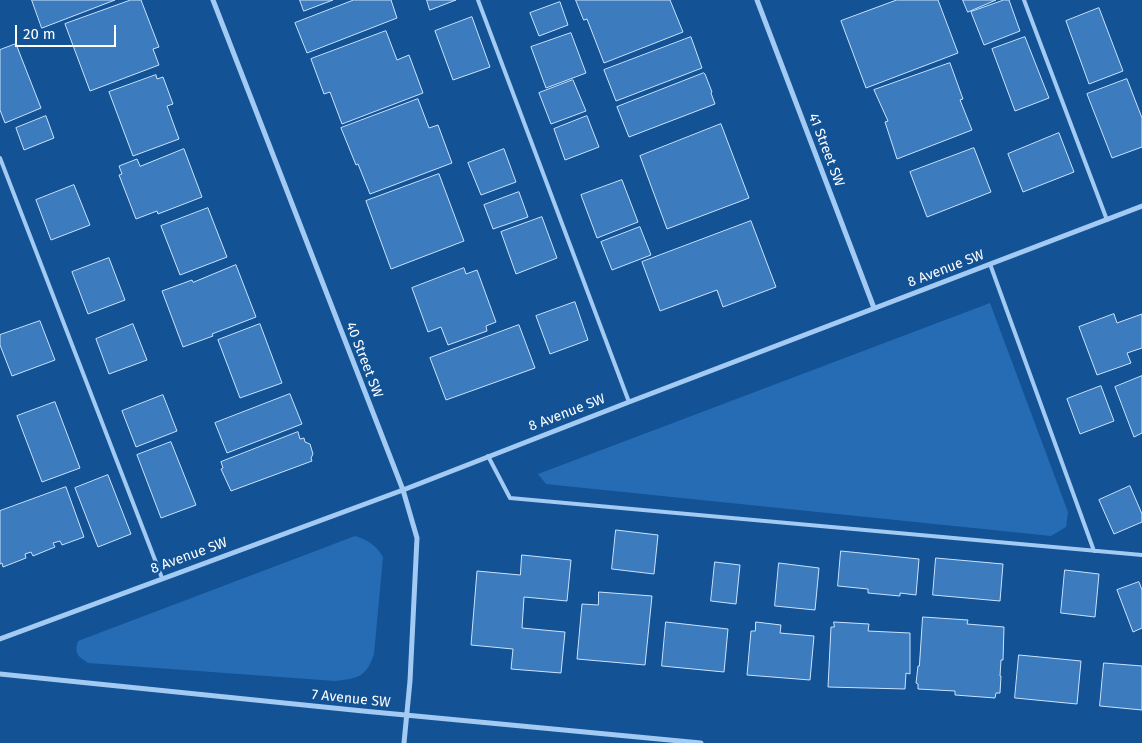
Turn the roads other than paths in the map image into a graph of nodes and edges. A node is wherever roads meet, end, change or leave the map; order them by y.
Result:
1 (213, 0) edge
2 (478, 0) edge
3 (757, 0) edge
4 (1024, 0) edge
5 (0, 158) edge
6 (1142, 206) edge
7 (1107, 220) junction
8 (990, 264) junction
9 (874, 308) junction
10 (628, 402) junction
11 (488, 456) junction
12 (403, 490) junction
13 (1094, 551) junction
14 (1142, 555) edge
15 (162, 578) junction
16 (0, 639) edge
17 (0, 674) edge
18 (407, 716) junction
19 (404, 743) edge
20 (701, 743) edge

1 - 12 street, 40 Street SW
2 - 10 lane
3 - 9 street, 41 Street SW
4 - 7 lane
5 - 15 lane
6 - 7 street, 8 Avenue SW
7 - 8 street, 8 Avenue SW
8 - 9 street, 8 Avenue SW
8 - 13 lane
9 - 10 street, 8 Avenue SW
10 - 11 street, 8 Avenue SW
11 - 12 street, 8 Avenue SW
11 - 13 lane
12 - 15 street, 8 Avenue SW
12 - 18 street, 40 Street SW
13 - 14 lane
15 - 16 street, 8 Avenue SW
17 - 18 street, 7 Avenue SW
18 - 19 street, 40 Street SW
18 - 20 street, 7 Avenue SW

